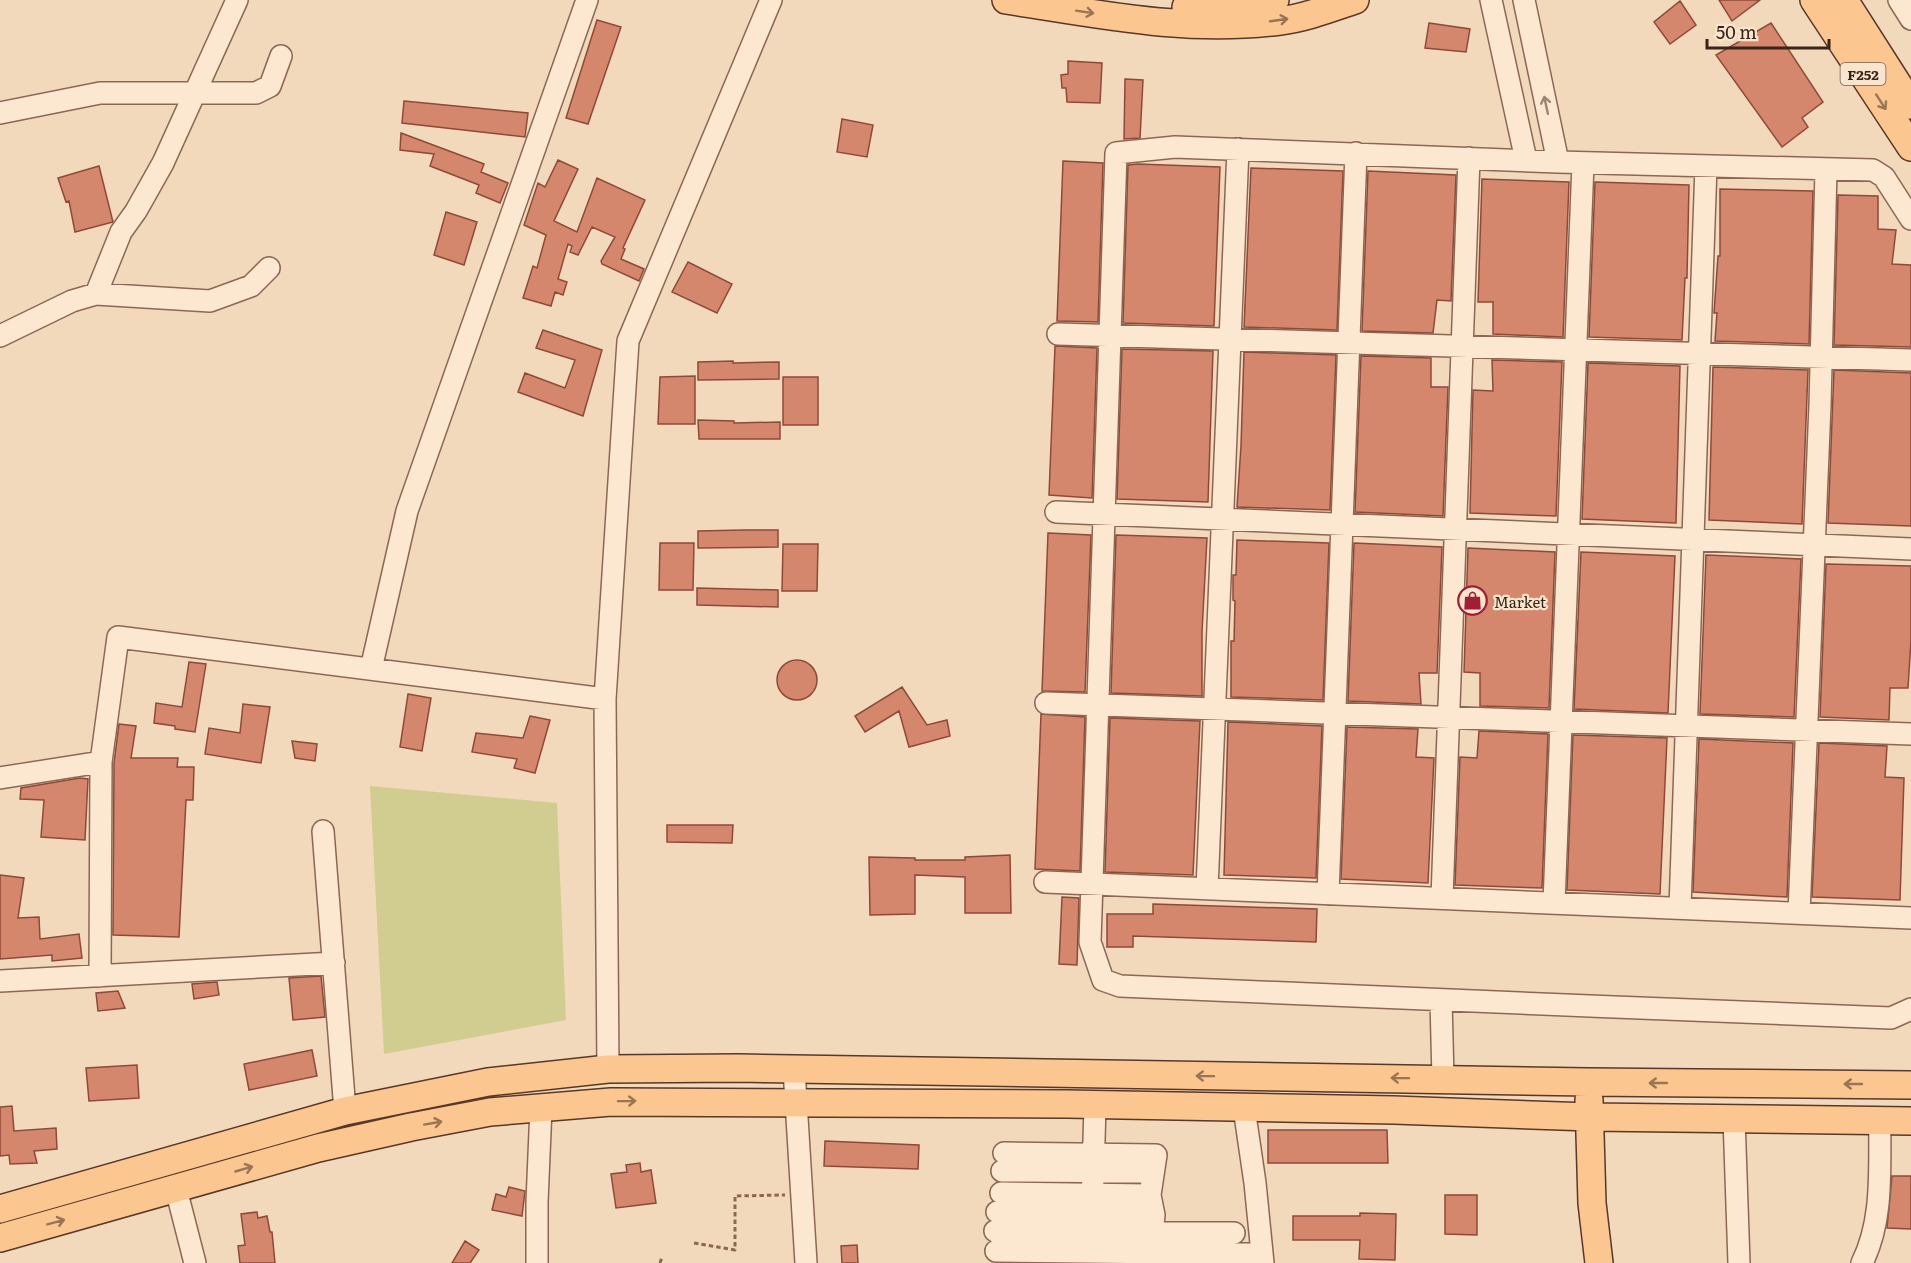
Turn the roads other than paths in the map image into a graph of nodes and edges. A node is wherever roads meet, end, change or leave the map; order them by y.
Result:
1 (237, 0) edge
2 (587, 0) edge
3 (771, 0) edge
4 (1006, 0) edge
5 (1109, 0) edge
6 (1272, 0) edge
7 (1355, 0) edge
8 (1491, 0) edge
9 (1524, 0) edge
10 (1814, 0) edge
11 (1844, 0) edge
12 (1899, 0) edge
13 (1911, 19) edge
14 (281, 56) dead end
15 (195, 93) junction
16 (1911, 105) edge
17 (0, 113) edge
18 (1911, 147) edge
19 (1238, 149) junction
20 (1356, 153) junction
21 (1469, 158) junction
22 (1526, 160) junction
23 (1558, 162) junction
24 (1582, 163) junction
25 (1706, 166) junction
26 (1826, 170) junction
27 (1911, 219) edge
28 (269, 268) dead end
29 (96, 294) junction
30 (1058, 334) dead end
31 (1110, 335) junction
32 (0, 336) edge
33 (1230, 339) junction
34 (1349, 343) junction
35 (1462, 346) junction
36 (1575, 350) junction
37 (1699, 354) junction
38 (1821, 358) junction
39 (1911, 360) edge
40 (1056, 512) dead end
41 (1103, 514) junction
42 (1222, 519) junction
43 (1342, 524) junction
44 (1456, 529) junction
45 (1568, 534) junction
46 (1693, 540) junction
47 (1814, 545) junction
48 (1911, 549) edge
49 (371, 669) junction
50 (604, 699) junction
51 (1046, 702) dead end
52 (1097, 704) junction
53 (1215, 709) junction
54 (1335, 713) junction
55 (1449, 717) junction
56 (1561, 721) junction
57 (1686, 726) junction
58 (1806, 730) junction
59 (1911, 734) edge
60 (100, 762) junction
61 (0, 778) edge
62 (323, 831) dead end
63 (1045, 882) dead end
64 (1091, 884) junction
65 (1207, 889) junction
66 (1328, 894) junction
67 (1442, 898) junction
68 (1554, 903) junction
69 (1680, 908) junction
70 (1799, 913) junction
71 (1911, 918) edge
72 (334, 963) junction
73 (100, 976) junction
74 (0, 981) edge
75 (1441, 1000) junction
76 (1911, 1009) edge
77 (608, 1069) junction
78 (794, 1069) junction
79 (1066, 1074) junction
80 (1443, 1079) junction
81 (1588, 1082) junction
82 (1911, 1085) edge
83 (796, 1102) junction
84 (1067, 1104) junction
85 (1095, 1105) junction
86 (541, 1108) junction
87 (1244, 1108) junction
88 (345, 1111) junction
89 (1590, 1117) junction
90 (1734, 1118) junction
91 (1880, 1120) junction
92 (1911, 1120) edge
93 (1003, 1162) dead end
94 (176, 1189) junction
95 (0, 1209) edge
96 (1092, 1212) edge
97 (1151, 1232) edge
98 (1234, 1233) dead end
99 (0, 1238) edge
100 (1263, 1258) edge
101 (195, 1263) edge
102 (537, 1263) edge
103 (806, 1263) edge
104 (1599, 1263) edge
105 (1739, 1263) edge
106 (1862, 1263) edge

1 - 15 street
2 - 49 street
3 - 50 street
4 -> 7 main road
5 - 6 main road
8 - 22 street
23 -> 9 street
10 -> 18 main road, F252
11 - 16 main road, F252
12 - 13 street
14 - 15 street
15 - 17 street
15 - 29 street
19 - 20 street
19 - 31 street
19 - 33 street
20 - 21 street
20 - 34 street
21 - 22 street
21 - 35 street
22 - 23 street
23 - 24 street
24 - 25 street
24 - 36 street
25 - 26 street
25 - 37 street
26 - 27 street
26 - 38 street
28 - 29 street
29 - 32 street
30 - 31 street
31 - 33 street
31 - 41 street
33 - 34 street
33 - 42 street
34 - 35 street
34 - 43 street
35 - 36 street
35 - 44 street
36 - 37 street
36 - 45 street
37 - 38 street
37 - 46 street
38 - 39 street
38 - 47 street
40 - 41 street
41 - 42 street
41 - 52 street
42 - 43 street
42 - 53 street
43 - 44 street
43 - 54 street
44 - 45 street
44 - 55 street
45 - 46 street
45 - 56 street
46 - 47 street
46 - 57 street
47 - 48 street
47 - 58 street
49 - 50 street
49 - 60 street
50 - 77 street
51 - 52 street
52 - 53 street
52 - 64 street
53 - 54 street
53 - 65 street
54 - 55 street
54 - 66 street
55 - 56 street
55 - 67 street
56 - 57 street
56 - 68 street
57 - 58 street
57 - 69 street
58 - 59 street
58 - 70 street
60 - 61 street
60 - 73 street
62 - 72 street
63 - 64 street
64 - 65 street
64 - 75 street
65 - 66 street
66 - 67 street
67 - 68 street
68 - 69 street
69 - 70 street
70 - 71 street
72 - 73 street
72 - 88 street
73 - 74 street
75 - 76 street
75 - 80 street
77 - 78 main road
77 - 88 main road
78 - 79 main road
78 - 83 street
80 -> 79 main road
79 - 84 main road
80 - 81 main road
82 -> 81 main road
81 - 89 main road
83 - 84 main road
86 -> 83 main road
83 - 103 street
84 - 85 main road
85 - 87 main road
85 - 96 street
94 -> 86 main road
86 - 102 street
87 - 89 main road
87 - 100 street
88 - 95 main road
89 - 90 main road
89 - 104 main road
90 - 91 main road
90 - 105 street
91 - 92 main road
91 - 106 street
93 - 96 street
99 -> 94 main road
94 - 101 street
96 - 96 street
96 - 97 street
96 - 97 street
96 - 97 street
97 - 98 street
97 - 100 street

